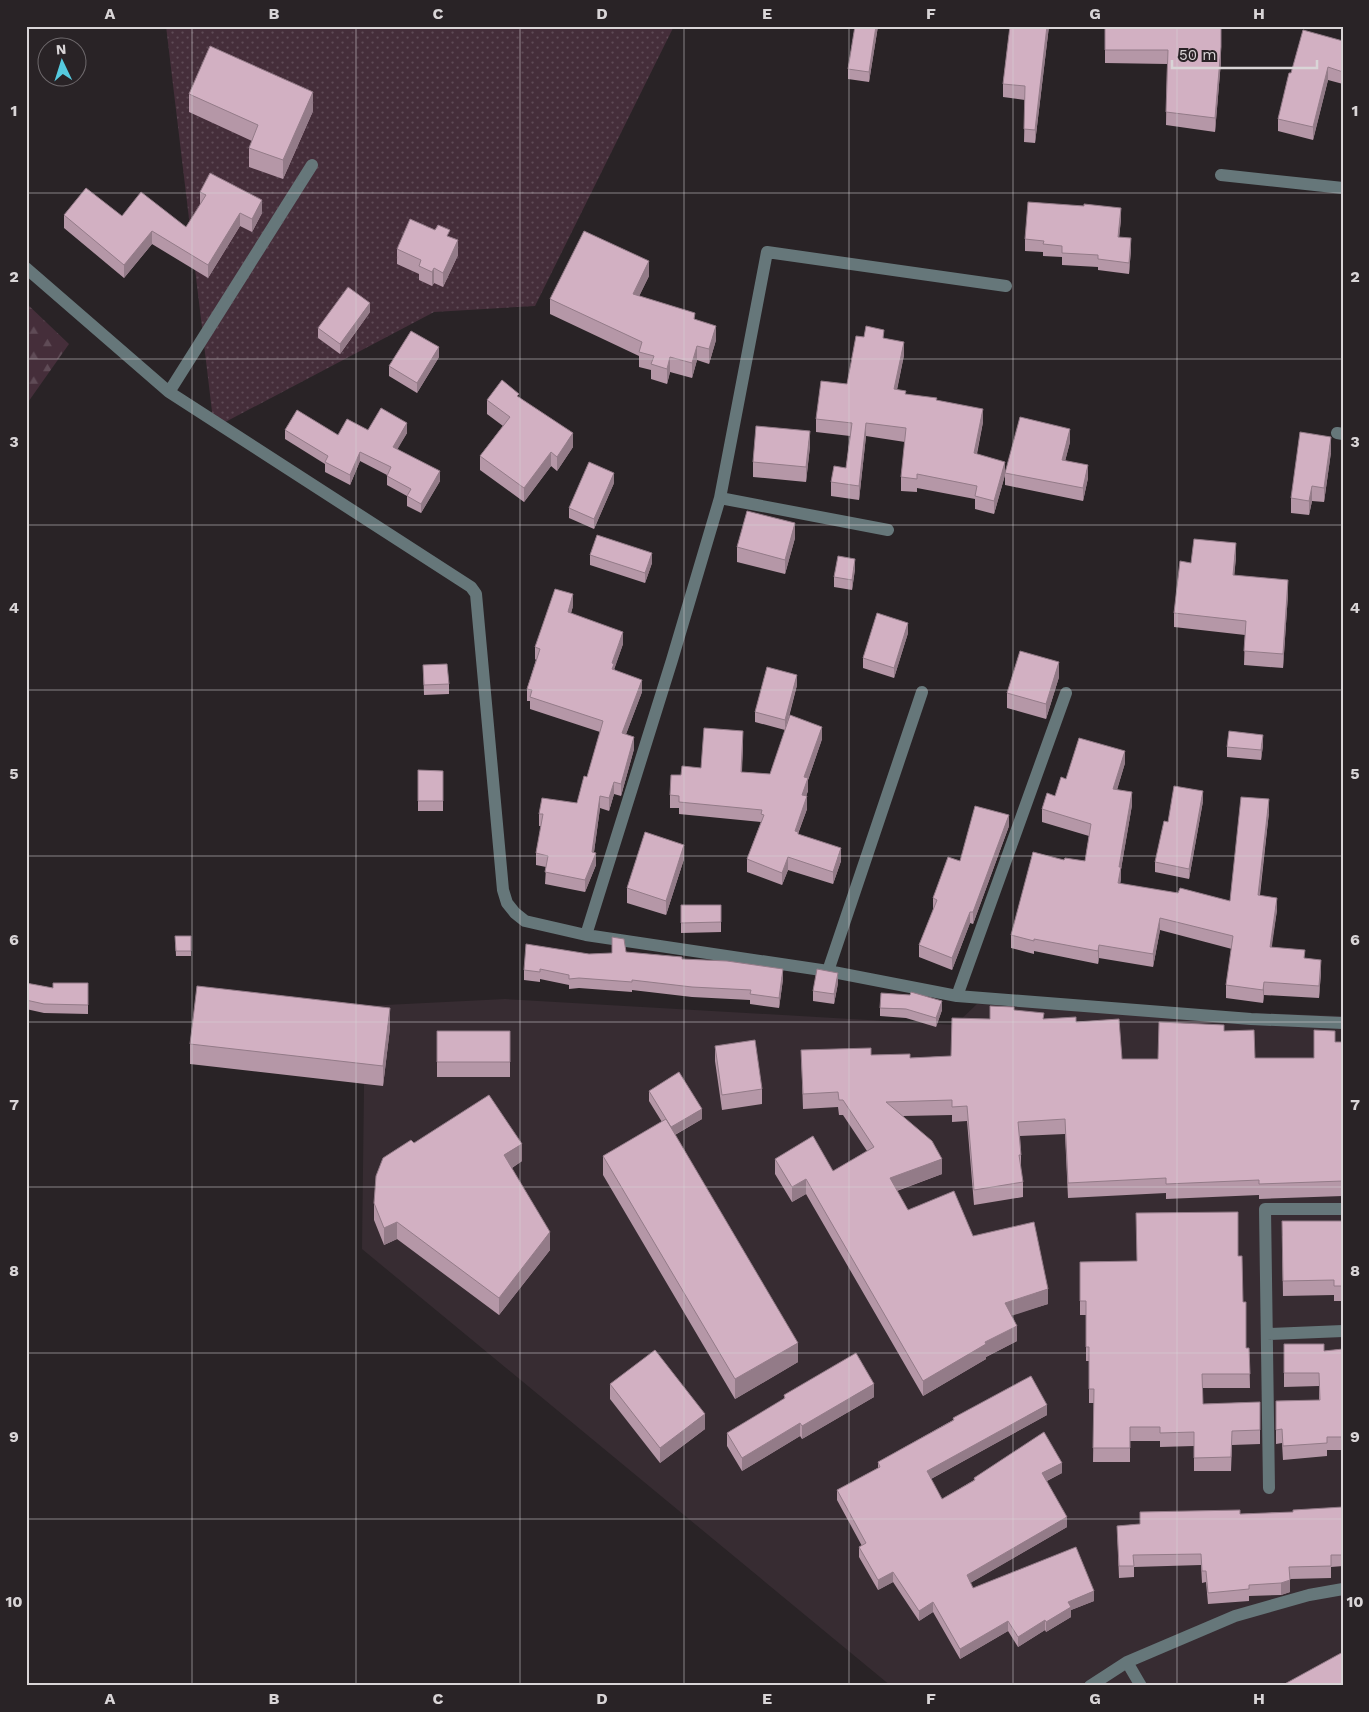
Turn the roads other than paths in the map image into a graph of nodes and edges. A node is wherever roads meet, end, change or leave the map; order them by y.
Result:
1 (312, 165) dead end
2 (1221, 175) dead end
3 (1343, 188) edge
4 (26, 268) edge
5 (1006, 286) dead end
6 (170, 392) junction
7 (720, 498) junction
8 (888, 530) dead end
9 (922, 692) dead end
10 (1066, 693) dead end
11 (586, 936) junction
12 (828, 971) junction
13 (957, 996) junction
14 (1343, 1023) edge
15 (1343, 1209) edge
16 (1343, 1331) edge
17 (1267, 1334) junction
18 (1268, 1488) dead end
19 (1343, 1589) edge
20 (1127, 1662) junction
21 (1090, 1686) edge
22 (1141, 1686) edge

1 - 6 street
2 - 3 street
4 - 6 street
5 - 7 street
6 - 11 street
7 - 8 street
7 - 11 street
9 - 12 street
10 - 13 street
11 - 12 street
12 - 13 street
13 - 14 street
15 - 17 street
16 - 17 street
17 - 18 street
19 - 20 street
20 - 21 street
20 - 22 street

